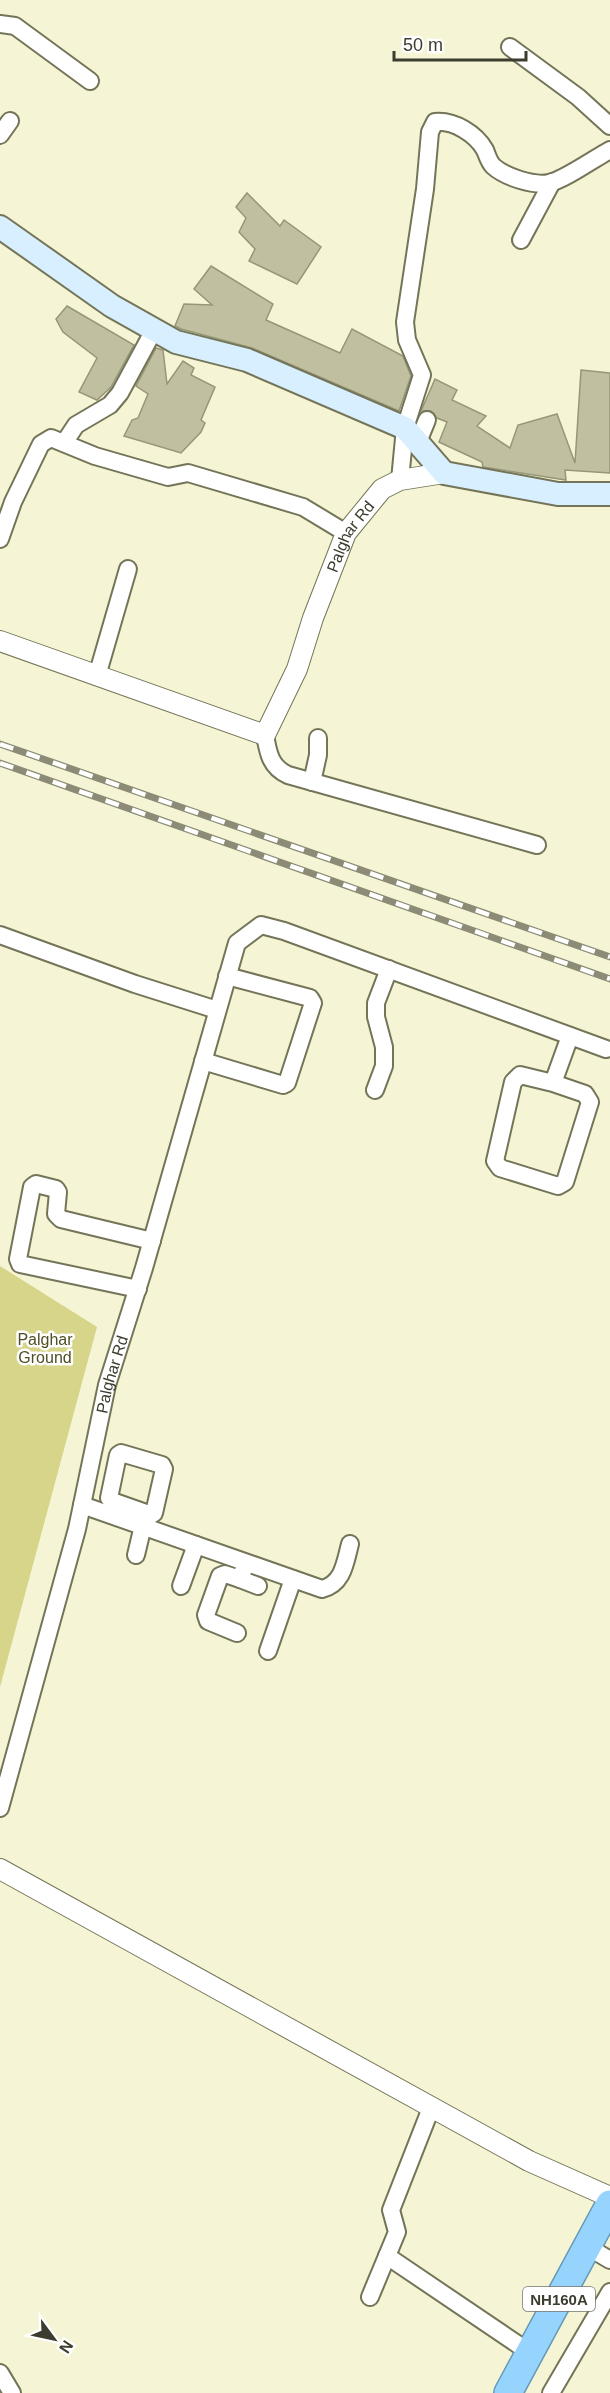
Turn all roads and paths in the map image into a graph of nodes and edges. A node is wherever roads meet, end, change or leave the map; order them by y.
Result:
1 (0, 24) edge
2 (510, 47) dead end
3 (90, 81) dead end
4 (610, 126) edge
5 (610, 150) edge
6 (552, 182) junction
7 (0, 227) edge
8 (520, 240) dead end
9 (154, 330) junction
10 (427, 420) dead end
11 (412, 435) junction
12 (64, 443) junction
13 (444, 473) junction
14 (400, 480) junction
15 (610, 494) edge
16 (346, 533) junction
17 (0, 539) edge
18 (128, 569) dead end
19 (0, 641) edge
20 (97, 676) junction
21 (265, 735) junction
22 (318, 738) dead end
23 (312, 782) junction
24 (537, 845) dead end
25 (0, 935) edge
26 (389, 969) junction
27 (227, 976) junction
28 (217, 1010) junction
29 (570, 1036) junction
30 (606, 1049) dead end
31 (203, 1061) junction
32 (553, 1083) junction
33 (375, 1090) dead end
34 (152, 1241) junction
35 (138, 1289) junction
36 (82, 1505) junction
37 (144, 1520) junction
38 (350, 1544) dead end
39 (196, 1545) junction
40 (136, 1555) dead end
41 (246, 1563) junction
42 (240, 1579) junction
43 (293, 1579) junction
44 (181, 1586) dead end
45 (258, 1586) dead end
46 (237, 1633) dead end
47 (268, 1651) dead end
48 (0, 1808) edge
49 (0, 1869) edge
50 (432, 2108) junction
51 (610, 2197) edge
52 (610, 2204) edge
53 (599, 2253) edge
54 (387, 2256) junction
55 (610, 2292) edge
56 (370, 2297) dead end
57 (529, 2352) junction
58 (0, 2373) edge
59 (512, 2392) edge
60 (12, 2393) edge
61 (551, 2393) edge

1 - 3 street
2 - 4 street
5 - 6 street
6 - 8 street
6 - 11 street
7 - 9 main road
9 - 11 main road
9 - 12 street
10 - 11 street
11 - 13 main road
11 - 14 street
12 - 16 street
12 - 17 street
13 - 14 street, Palghar Rd
13 - 15 main road, Palghar Rd
14 - 16 street, Palghar Rd
16 - 21 street, Palghar Rd
18 - 20 street
19 - 20 street
20 - 21 street
21 - 23 street
22 - 23 street
23 - 24 street
25 - 28 street
26 - 27 street, Palghar Rd
26 - 29 street
26 - 33 street
27 - 28 street, Palghar Rd
27 - 31 street
28 - 31 street, Palghar Rd
29 - 30 street
29 - 32 street
31 - 34 street, Palghar Rd
32 - 32 street
34 - 35 street, Palghar Rd
34 - 35 street
35 - 36 street, Palghar Rd
36 - 37 street
36 - 48 street, Palghar Rd
37 - 39 street
37 - 40 street
38 - 43 street
39 - 41 street
39 - 44 street
41 - 42 street
41 - 43 street
42 - 45 street
42 - 46 street
43 - 47 street
49 - 50 street
50 - 51 street
50 - 54 street
52 - 53 highway, NH160A
53 - 57 highway, NH160A
54 - 56 street
54 - 57 street
55 - 61 street
57 - 59 highway, NH160A
58 - 60 street

